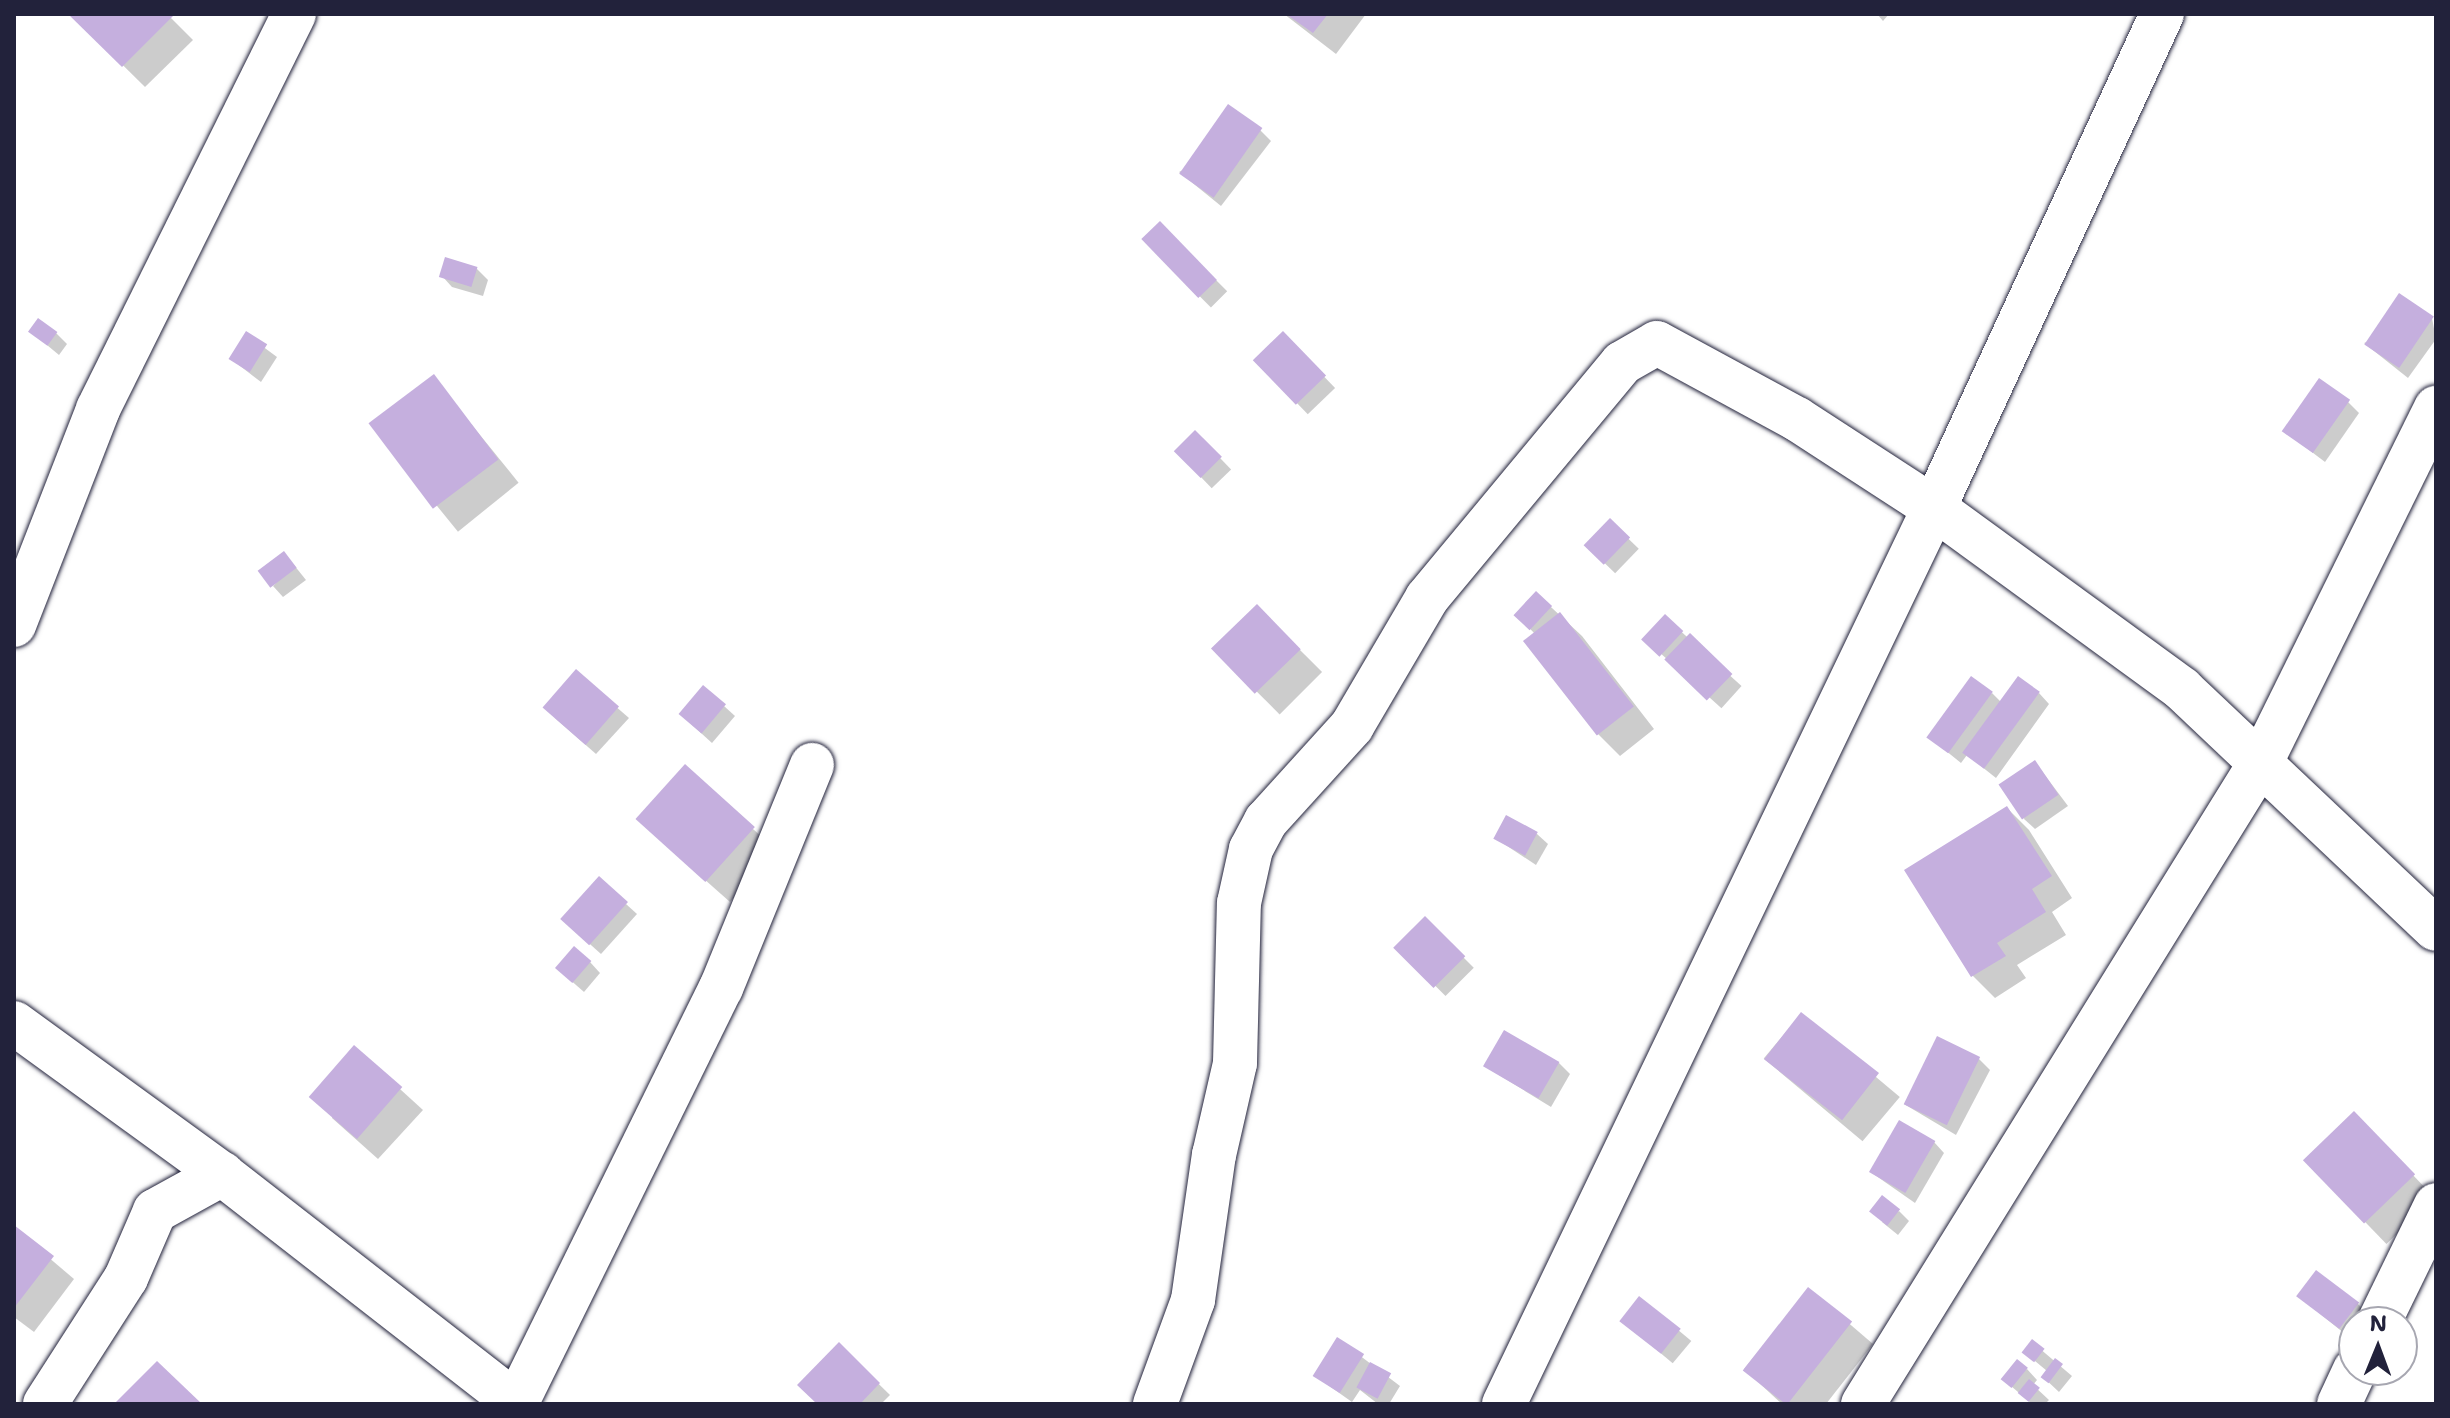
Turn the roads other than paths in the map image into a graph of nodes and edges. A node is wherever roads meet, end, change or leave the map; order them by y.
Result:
1 (294, 14) edge
2 (2162, 14) edge
3 (2436, 408) edge
4 (1934, 508) junction
5 (14, 625) edge
6 (2262, 760) junction
7 (812, 765) dead end
8 (2436, 929) edge
9 (14, 1023) edge
10 (222, 1174) junction
11 (2436, 1205) edge
12 (2387, 1306) edge
13 (45, 1404) edge
14 (516, 1404) edge
15 (1155, 1404) edge
16 (1504, 1404) edge
17 (1863, 1404) edge

1 - 5 street
2 - 4 street
3 - 6 street
4 - 6 street
4 - 15 street
4 - 16 street
6 - 8 street
6 - 17 street
7 - 14 street
9 - 10 street
10 - 13 street
10 - 14 street
11 - 12 street

